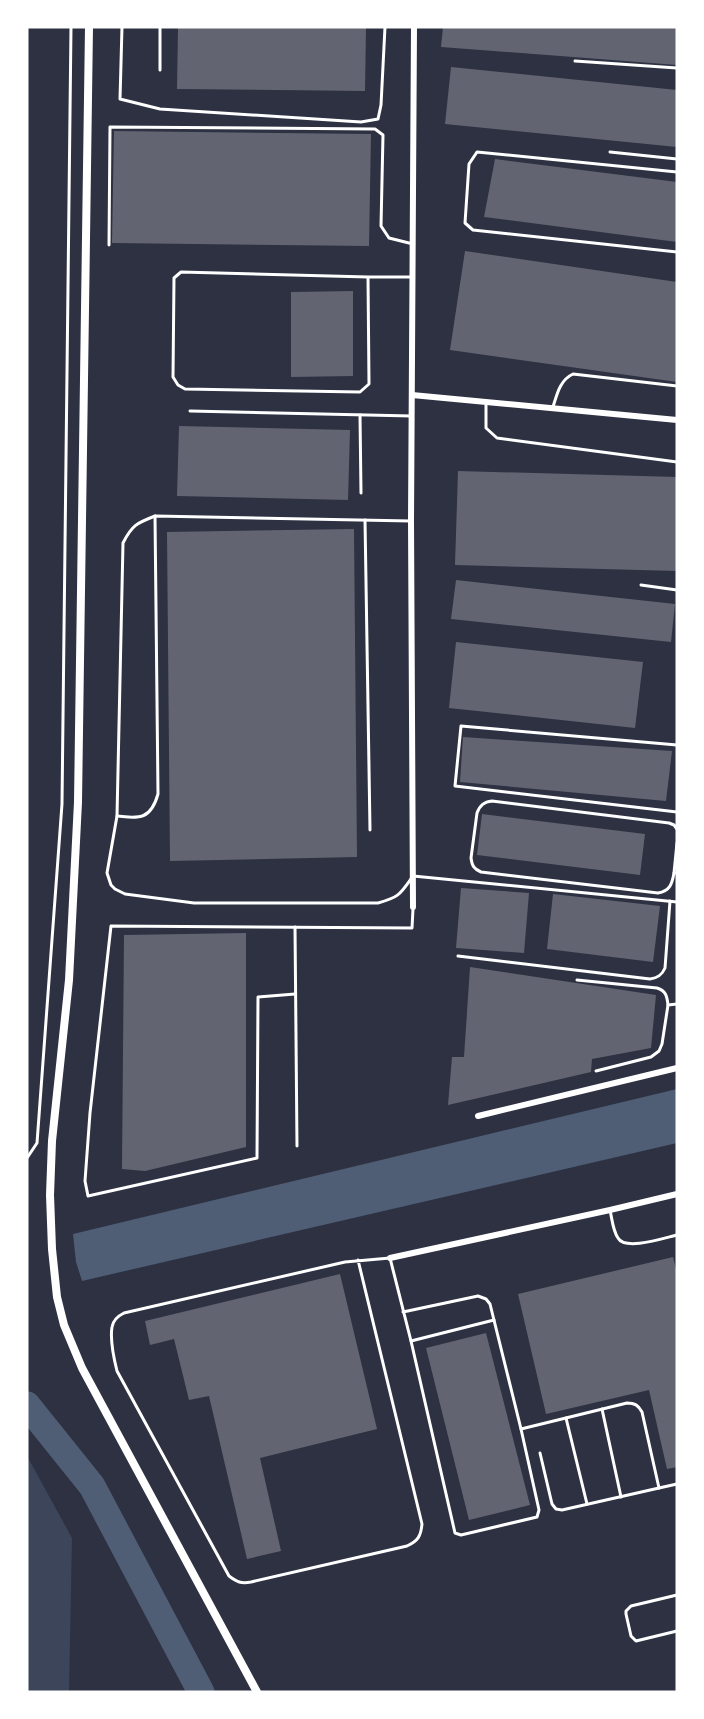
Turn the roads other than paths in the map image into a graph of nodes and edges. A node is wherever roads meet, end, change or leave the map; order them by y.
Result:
1 (71, 27) edge
2 (89, 27) edge
3 (122, 27) edge
4 (160, 27) edge
5 (385, 27) edge
6 (414, 27) edge
7 (575, 61) dead end
8 (677, 68) edge
9 (160, 70) dead end
10 (610, 153) dead end
11 (677, 159) edge
12 (677, 172) edge
13 (412, 244) junction
14 (109, 245) dead end
15 (677, 252) edge
16 (368, 277) junction
17 (412, 277) junction
18 (677, 386) edge
19 (412, 395) junction
20 (486, 402) junction
21 (552, 408) junction
22 (190, 411) dead end
23 (360, 415) junction
24 (412, 416) junction
25 (677, 420) edge
26 (677, 462) edge
27 (361, 493) dead end
28 (155, 516) junction
29 (365, 520) junction
30 (411, 521) junction
31 (641, 585) dead end
32 (677, 590) edge
33 (677, 745) edge
34 (677, 812) edge
35 (117, 816) junction
36 (677, 829) edge
37 (370, 830) dead end
38 (677, 843) edge
39 (676, 873) edge
40 (413, 876) junction
41 (670, 901) junction
42 (677, 902) edge
43 (413, 907) joint
44 (295, 927) junction
45 (458, 956) dead end
46 (577, 980) dead end
47 (295, 994) junction
48 (677, 1004) edge
49 (668, 1005) junction
50 (677, 1068) edge
51 (596, 1071) dead end
52 (478, 1116) dead end
53 (297, 1146) dead end
54 (27, 1158) edge
55 (677, 1194) edge
56 (610, 1210) junction
57 (677, 1235) edge
58 (390, 1258) junction
59 (358, 1260) junction
60 (403, 1312) junction
61 (494, 1320) junction
62 (411, 1341) junction
63 (603, 1409) junction
64 (566, 1418) junction
65 (521, 1430) junction
66 (540, 1453) dead end
67 (677, 1484) edge
68 (659, 1488) junction
69 (621, 1497) junction
70 (587, 1504) junction
71 (677, 1594) edge
72 (677, 1631) edge
73 (257, 1692) edge

1 - 54 lane
2 - 73 street
3 - 5 lane
4 - 9 lane
6 - 13 street
7 - 8 lane
10 - 11 lane
12 - 15 lane
13 - 14 lane
13 - 17 street
16 - 16 lane
16 - 17 lane
17 - 19 street
18 - 21 lane
19 - 20 street
19 - 24 street
20 - 21 street
20 - 26 lane
21 - 25 street
22 - 23 lane
23 - 24 lane
23 - 27 lane
24 - 30 street
28 - 29 lane
28 - 35 lane
28 - 35 lane
29 - 30 lane
29 - 37 lane
30 - 40 street
31 - 32 lane
33 - 34 lane
35 - 40 lane
36 - 39 lane
38 - 39 lane
40 - 41 lane
40 - 43 street
41 - 42 lane
41 - 45 lane
43 - 44 lane
44 - 47 lane
44 - 47 lane
46 - 49 lane
47 - 53 lane
48 - 49 lane
49 - 51 lane
50 - 52 street
55 - 56 street
56 - 57 lane
56 - 58 street
58 - 59 lane
58 - 60 lane
59 - 59 lane
60 - 61 lane
60 - 62 lane
61 - 62 lane
61 - 65 lane
62 - 65 lane
63 - 64 lane
63 - 68 lane
63 - 69 lane
64 - 65 lane
64 - 70 lane
66 - 70 lane
67 - 68 lane
68 - 69 lane
69 - 70 lane
71 - 72 lane

